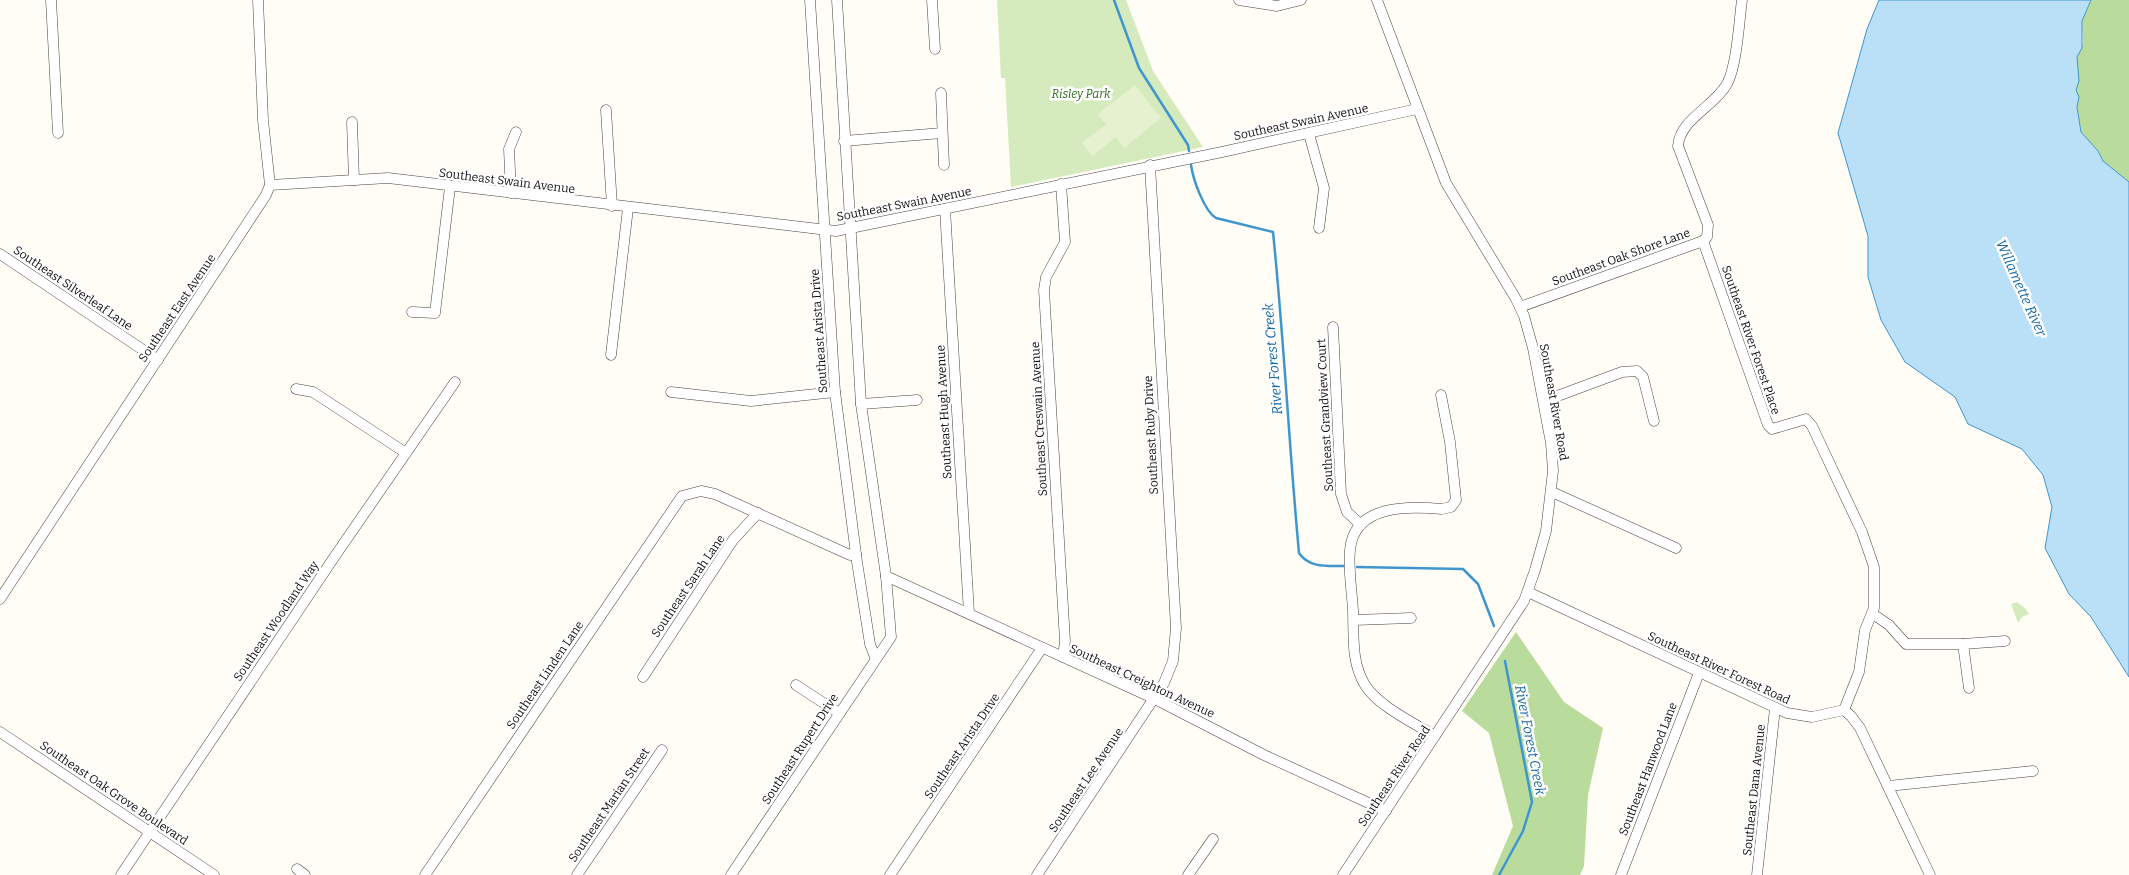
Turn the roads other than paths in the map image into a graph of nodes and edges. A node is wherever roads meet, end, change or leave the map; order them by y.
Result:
1 (50, 0) edge
2 (258, 0) edge
3 (810, 0) edge
4 (837, 0) edge
5 (932, 0) edge
6 (1239, 0) edge
7 (1301, 0) edge
8 (1378, 0) edge
9 (1742, 0) edge
10 (935, 49) dead end
11 (941, 93) dead end
12 (1417, 109) junction
13 (606, 110) dead end
14 (352, 122) dead end
15 (516, 132) dead end
16 (58, 133) dead end
17 (942, 133) junction
18 (1309, 134) junction
19 (844, 141) junction
20 (944, 164) dead end
21 (1150, 165) junction
22 (354, 180) junction
23 (1061, 184) junction
24 (270, 185) junction
25 (450, 186) junction
26 (511, 193) junction
27 (612, 206) junction
28 (628, 208) junction
29 (945, 209) junction
30 (1319, 228) dead end
31 (824, 230) junction
32 (849, 230) junction
33 (1703, 241) junction
34 (0, 254) edge
35 (1520, 307) junction
36 (412, 312) dead end
37 (1333, 327) dead end
38 (611, 355) dead end
39 (158, 360) junction
40 (455, 382) dead end
41 (296, 389) dead end
42 (671, 392) dead end
43 (835, 392) junction
44 (1441, 395) dead end
45 (917, 400) dead end
46 (1544, 401) junction
47 (861, 404) junction
48 (1654, 421) dead end
49 (406, 453) junction
50 (1552, 492) junction
51 (758, 513) junction
52 (1361, 525) junction
53 (1676, 548) dead end
54 (856, 554) junction
55 (886, 576) junction
56 (1528, 592) junction
57 (0, 599) edge
58 (969, 614) junction
59 (1873, 614) junction
60 (1411, 618) dead end
61 (1354, 620) junction
62 (2005, 641) dead end
63 (1963, 644) junction
64 (1042, 648) junction
65 (875, 657) junction
66 (1063, 657) junction
67 (1699, 673) junction
68 (643, 676) dead end
69 (796, 684) dead end
70 (1968, 688) dead end
71 (1154, 699) junction
72 (1775, 708) junction
73 (1844, 710) junction
74 (838, 713) junction
75 (0, 732) edge
76 (1435, 736) junction
77 (662, 750) dead end
78 (2034, 771) dead end
79 (1888, 786) junction
80 (1386, 811) junction
81 (150, 832) junction
82 (1212, 839) dead end
83 (121, 875) edge
84 (214, 875) edge
85 (425, 875) edge
86 (577, 875) edge
87 (731, 875) edge
88 (890, 875) edge
89 (1037, 875) edge
90 (1188, 875) edge
91 (1343, 875) edge
92 (1621, 875) edge
93 (1757, 875) edge
94 (1930, 875) edge

1 - 16 street
2 - 24 street
3 - 31 street, Southeast Arista Drive
4 - 19 street
5 - 10 street
6 - 7 street
8 - 12 street, Southeast River Road
9 - 33 street, Southeast Oak Shore Lane
11 - 17 street
12 - 18 street, Southeast Swain Avenue
12 - 35 street, Southeast River Road
13 - 27 street
14 - 22 street
15 - 26 street
17 - 19 street
17 - 20 street
18 - 21 street, Southeast Swain Avenue
18 - 30 street
19 - 32 street
21 - 23 street, Southeast Swain Avenue
21 - 71 street, Southeast Ruby Drive
22 - 24 street, Southeast Swain Avenue
22 - 25 street, Southeast Swain Avenue
23 - 29 street, Southeast Swain Avenue
23 - 66 street, Southeast Creswain Avenue
24 - 39 street, Southeast East Avenue
25 - 26 street, Southeast Swain Avenue
25 - 36 street
26 - 27 street, Southeast Swain Avenue
27 - 28 street, Southeast Swain Avenue
28 - 31 street, Southeast Swain Avenue
28 - 38 street
29 - 32 street, Southeast Swain Avenue
29 - 58 street, Southeast Hugh Avenue
31 - 32 street, Southeast Swain Avenue
31 - 43 street, Southeast Arista Drive
32 - 47 street
33 - 35 street, Southeast Oak Shore Lane
33 - 59 street, Southeast River Forest Place
34 - 39 street, Southeast Silverleaf Lane
35 - 46 street, Southeast River Road
37 - 52 street, Southeast Grandview Court
39 - 57 street, Southeast East Avenue
40 - 49 street, Southeast Woodland Way
41 - 49 street
42 - 43 street
43 - 54 street, Southeast Arista Drive
44 - 52 street
45 - 47 street
46 - 48 street
46 - 50 street, Southeast River Road
47 - 55 street
49 - 81 street, Southeast Woodland Way
50 - 53 street
50 - 56 street, Southeast River Road
51 - 54 street
51 - 68 street, Southeast Sarah Lane
51 - 85 street, Southeast Linden Lane
52 - 61 street
54 - 65 street, Southeast Arista Drive
55 - 58 street, Southeast Creighton Avenue
55 - 65 street, Southeast Rupert Drive
56 - 67 street, Southeast River Forest Road
56 - 76 street, Southeast River Road
58 - 64 street, Southeast Creighton Avenue
59 - 63 street
59 - 73 street, Southeast River Forest Place
60 - 61 street
61 - 76 street
62 - 63 street
63 - 70 street
64 - 66 street, Southeast Creighton Avenue
64 - 88 street, Southeast Arista Drive
65 - 74 street, Southeast Rupert Drive
66 - 71 street, Southeast Creighton Avenue
67 - 72 street, Southeast River Forest Road
67 - 92 street, Southeast Hanwood Lane
69 - 74 street
71 - 80 street, Southeast Creighton Avenue
71 - 89 street, Southeast Lee Avenue
72 - 73 street, Southeast River Forest Road
72 - 93 street, Southeast Dana Avenue
73 - 79 street
74 - 87 street, Southeast Rupert Drive
75 - 81 street, Southeast Oak Grove Boulevard
76 - 80 street, Southeast River Road
77 - 86 street, Southeast Marian Street
78 - 79 street
79 - 94 street
80 - 91 street, Southeast River Road
81 - 83 street, Southeast Woodland Way
81 - 84 street, Southeast Oak Grove Boulevard
82 - 90 street

